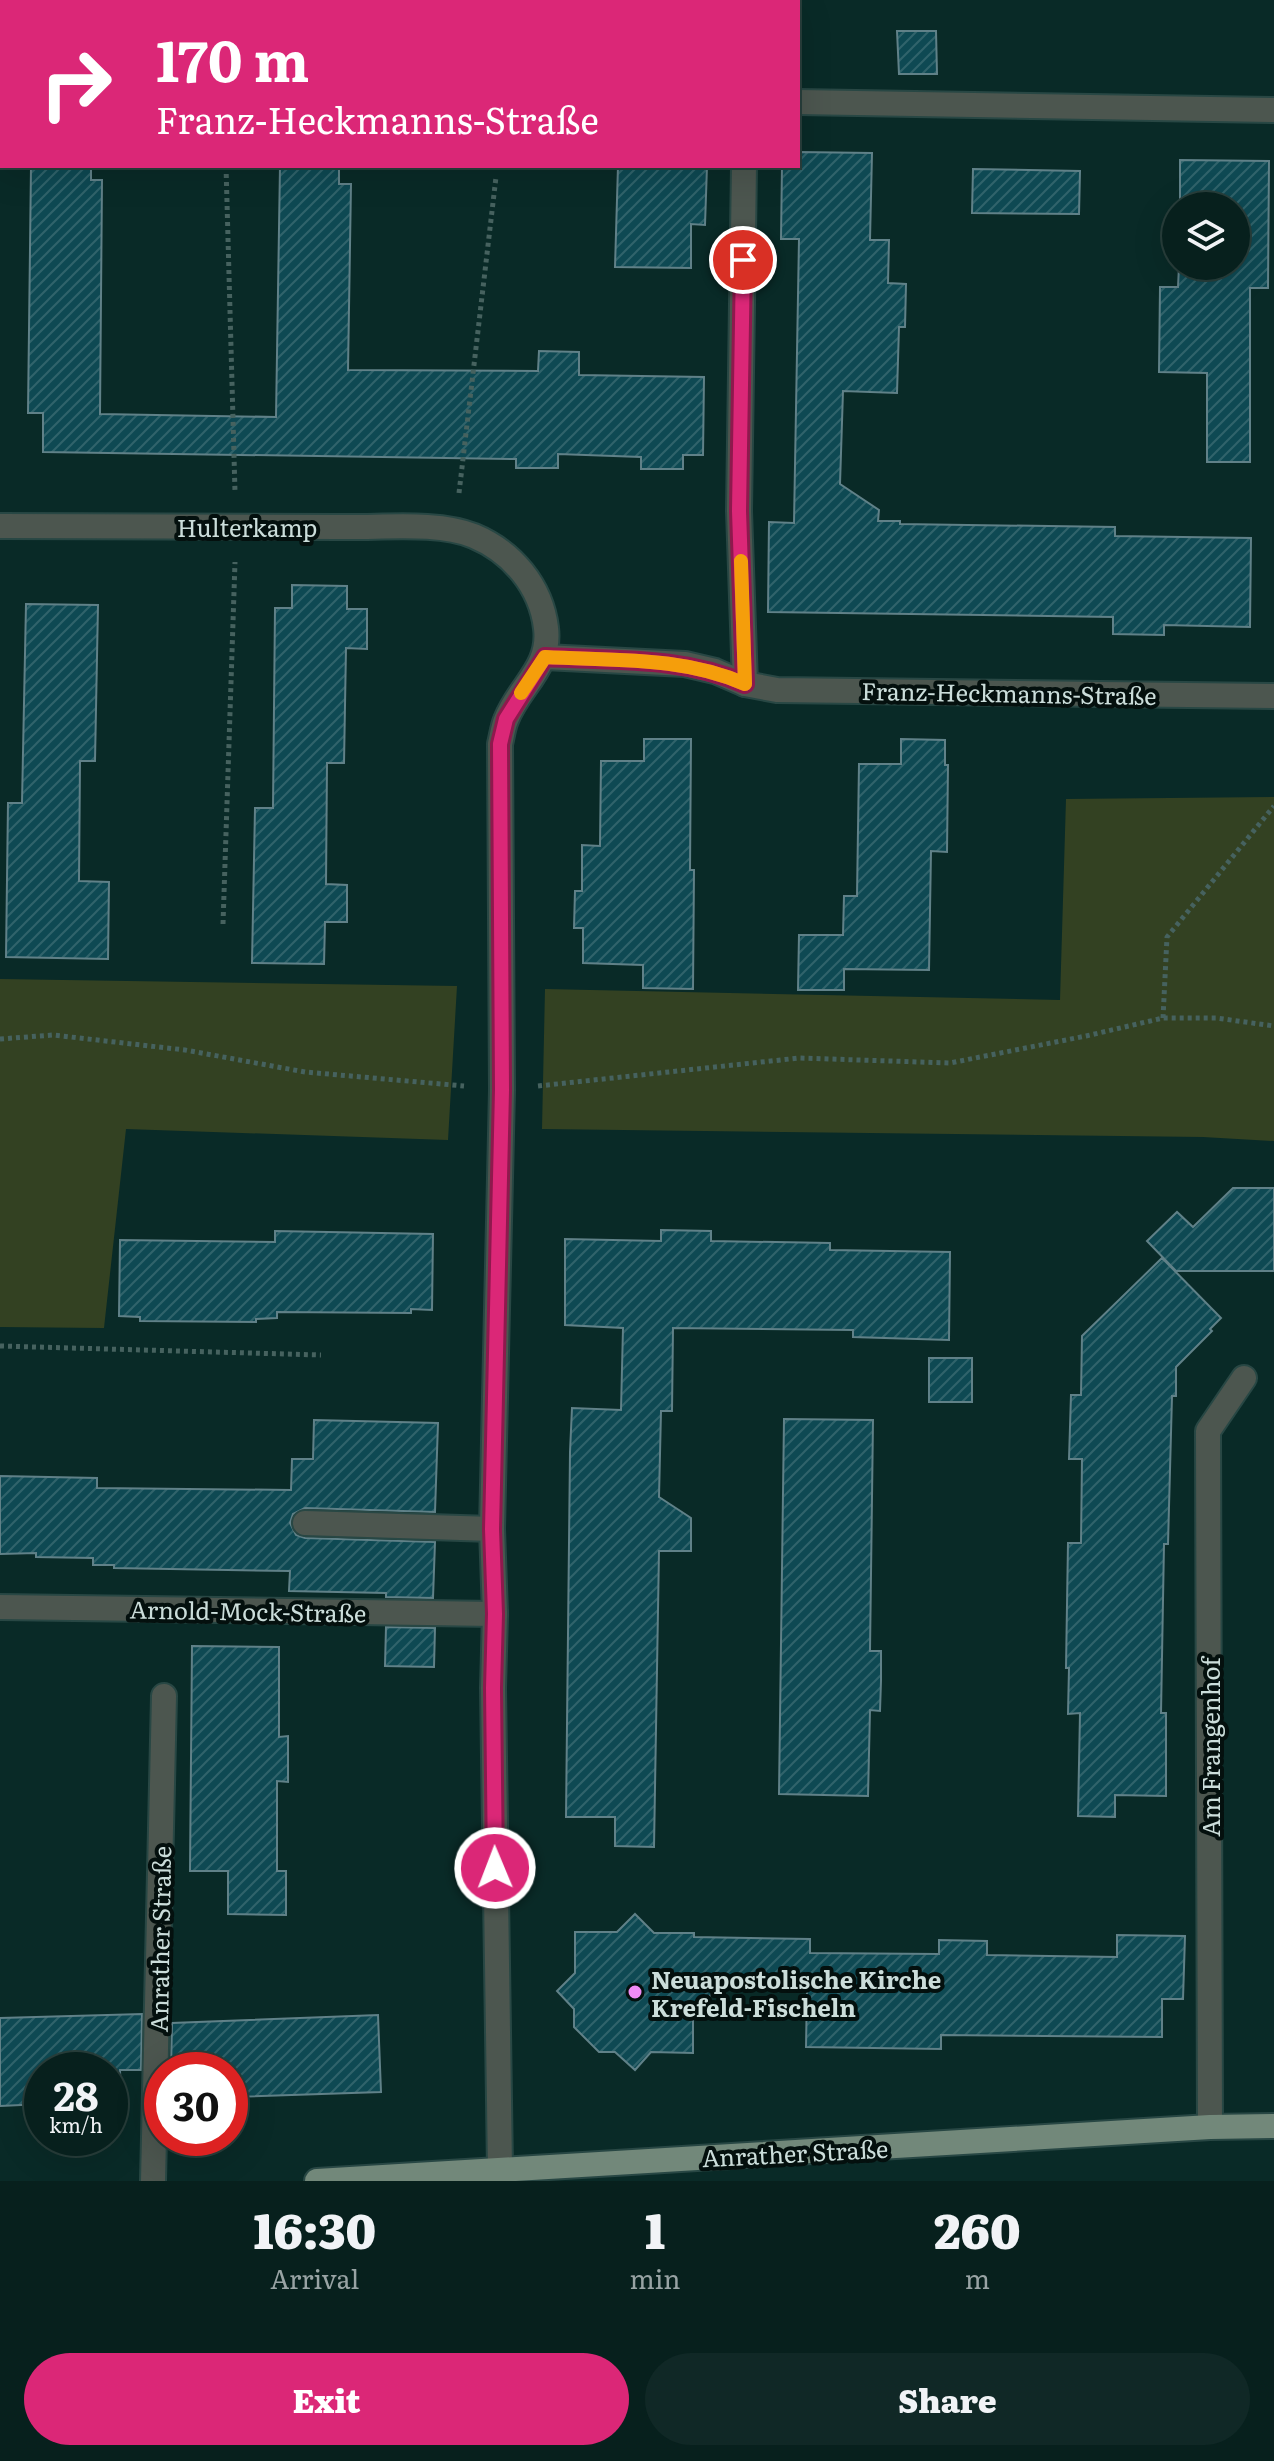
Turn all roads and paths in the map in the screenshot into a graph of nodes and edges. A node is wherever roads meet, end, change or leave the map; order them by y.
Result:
1 (800, 102) edge
2 (1274, 110) edge
3 (744, 168) edge
4 (496, 177) dead end
5 (0, 526) edge
6 (455, 530) junction
7 (545, 657) junction
8 (745, 684) junction
9 (1274, 696) edge
10 (1274, 806) edge
11 (1163, 1018) junction
12 (1274, 1026) edge
13 (0, 1039) edge
14 (502, 1090) junction
15 (0, 1346) edge
16 (321, 1355) dead end
17 (1244, 1378) dead end
18 (305, 1523) dead end
19 (492, 1529) junction
20 (0, 1607) edge
21 (495, 1614) junction
22 (164, 1696) dead end
23 (1274, 2126) edge
24 (1210, 2127) junction
25 (500, 2169) junction
26 (153, 2181) edge
27 (317, 2181) edge

1 - 2 street
3 - 8 street
4 - 6 path
5 - 6 street, Hulterkamp
6 - 7 street, Hulterkamp
7 - 8 street, Franz-Heckmanns-Straße
7 - 14 street
8 - 9 street, Franz-Heckmanns-Straße
10 - 11 path
11 - 12 path
11 - 14 path
13 - 14 path
14 - 19 street
15 - 16 path
17 - 24 street, Am Frangenhof
18 - 19 street
19 - 21 street
20 - 21 street, Arnold-Mock-Straße
21 - 25 street
22 - 26 street, Anrather Straße
23 - 24 main road, Anrather Straße
24 - 25 main road, Anrather Straße
25 - 27 main road, Anrather Straße

